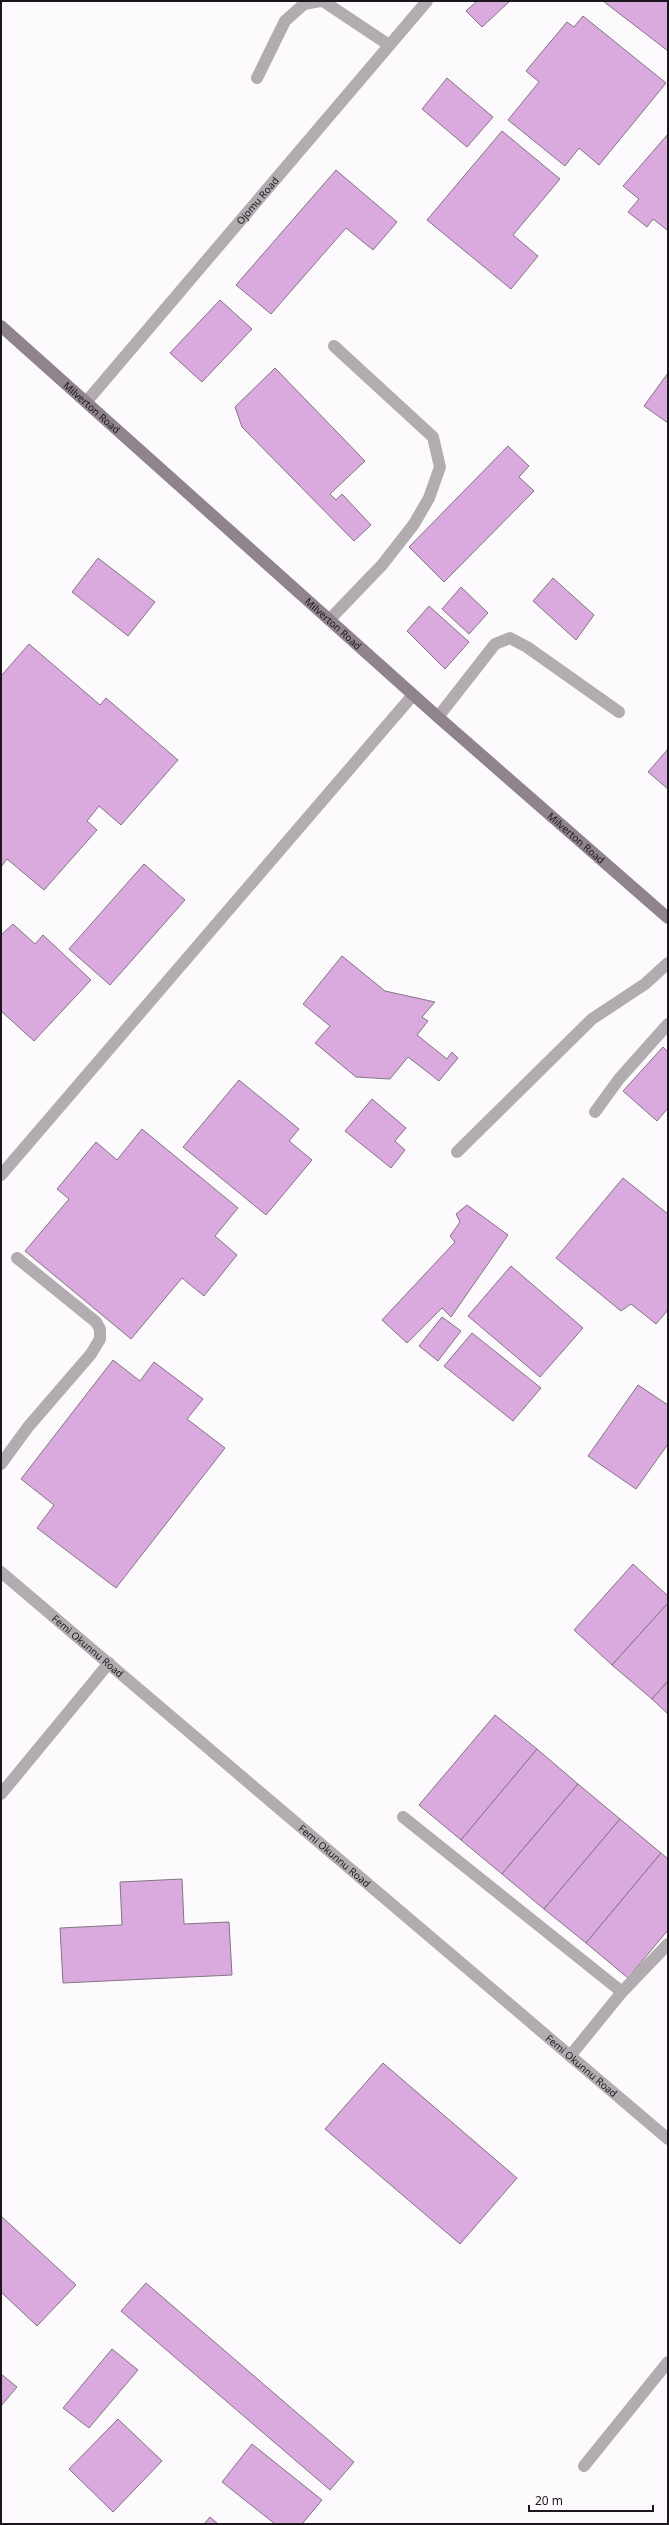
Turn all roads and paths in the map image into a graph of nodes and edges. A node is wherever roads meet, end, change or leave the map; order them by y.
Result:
1 (320, 1) edge
2 (323, 1) edge
3 (427, 1) edge
4 (389, 45) junction
5 (257, 78) dead end
6 (1, 326) edge
7 (334, 346) dead end
8 (87, 401) junction
9 (330, 619) junction
10 (414, 695) junction
11 (619, 712) dead end
12 (438, 717) junction
13 (668, 918) edge
14 (668, 963) edge
15 (668, 1024) edge
16 (595, 1112) dead end
17 (457, 1152) dead end
18 (1, 1174) edge
19 (17, 1258) dead end
20 (1, 1464) edge
21 (1, 1572) edge
22 (109, 1663) junction
23 (1, 1794) edge
24 (403, 1817) dead end
25 (668, 1944) edge
26 (622, 1992) junction
27 (570, 2056) junction
28 (668, 2140) edge
29 (668, 2362) edge
30 (584, 2466) dead end

1 - 5 street
2 - 4 street
3 - 4 street, Ojomu Road
4 - 8 street, Ojomu Road
6 - 8 street, Milverton Road
7 - 9 street
8 - 9 street, Milverton Road
9 - 10 street, Milverton Road
10 - 12 street, Milverton Road
10 - 18 street
11 - 12 street
12 - 13 street, Milverton Road
14 - 17 street
15 - 16 street
19 - 20 street
21 - 22 street, Femi Okunnu Road
22 - 23 street
22 - 27 street, Femi Okunnu Road
24 - 26 street
25 - 26 street
26 - 27 street
27 - 28 street, Femi Okunnu Road
29 - 30 street

